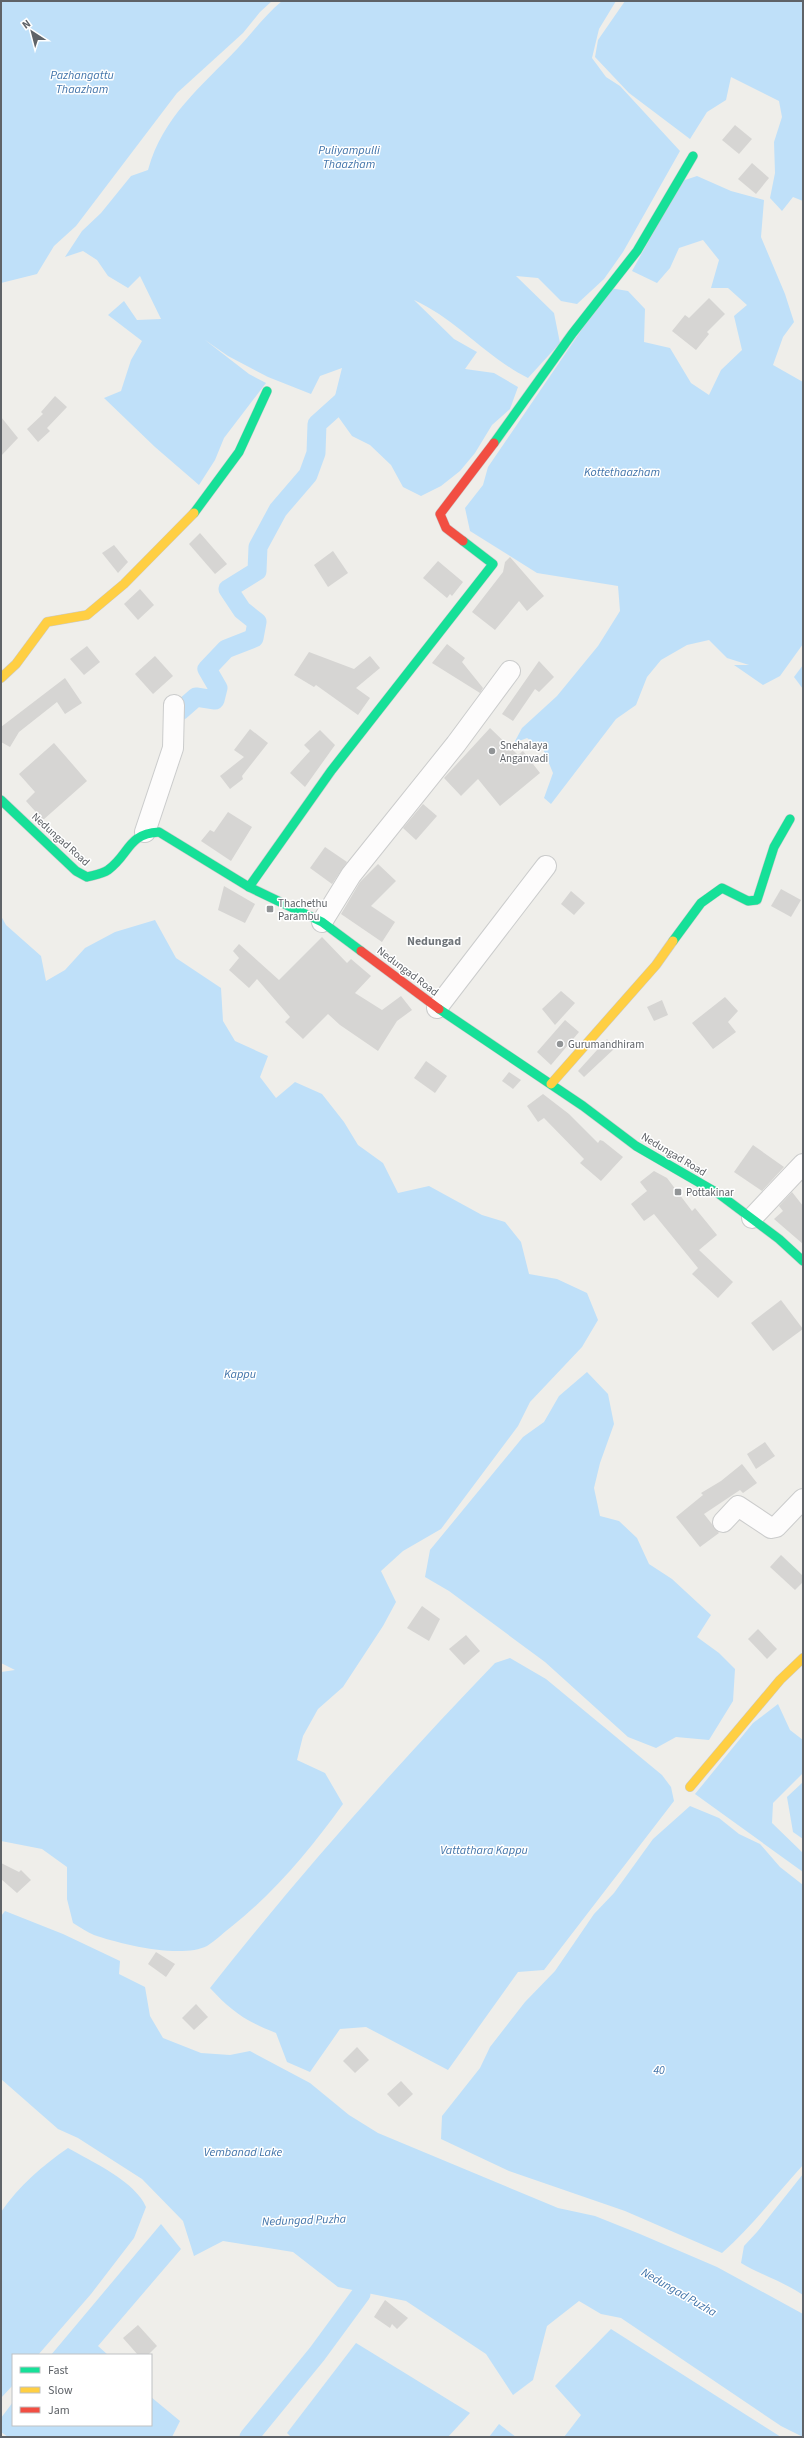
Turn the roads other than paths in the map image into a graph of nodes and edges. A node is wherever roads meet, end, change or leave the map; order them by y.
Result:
1 (693, 156) dead end
2 (267, 391) dead end
3 (510, 671) dead end
4 (1, 678) edge
5 (174, 705) dead end
6 (1, 800) edge
7 (790, 819) dead end
8 (145, 832) junction
9 (546, 866) dead end
10 (248, 887) junction
11 (322, 922) junction
12 (437, 1008) junction
13 (551, 1084) junction
14 (803, 1164) edge
15 (752, 1218) junction
16 (803, 1261) edge
17 (803, 1499) edge
18 (723, 1522) dead end
19 (803, 1658) edge
20 (690, 1787) dead end

1 - 10 street
2 - 4 street
3 - 11 street
5 - 8 street
6 - 8 street, Nedungad Road
7 - 13 street
8 - 10 street, Nedungad Road
9 - 12 street
10 - 11 street, Nedungad Road
11 - 12 street, Nedungad Road
12 - 13 street, Nedungad Road
13 - 15 street, Nedungad Road
14 - 15 street
15 - 16 street, Nedungad Road
17 - 18 street
19 - 20 street

